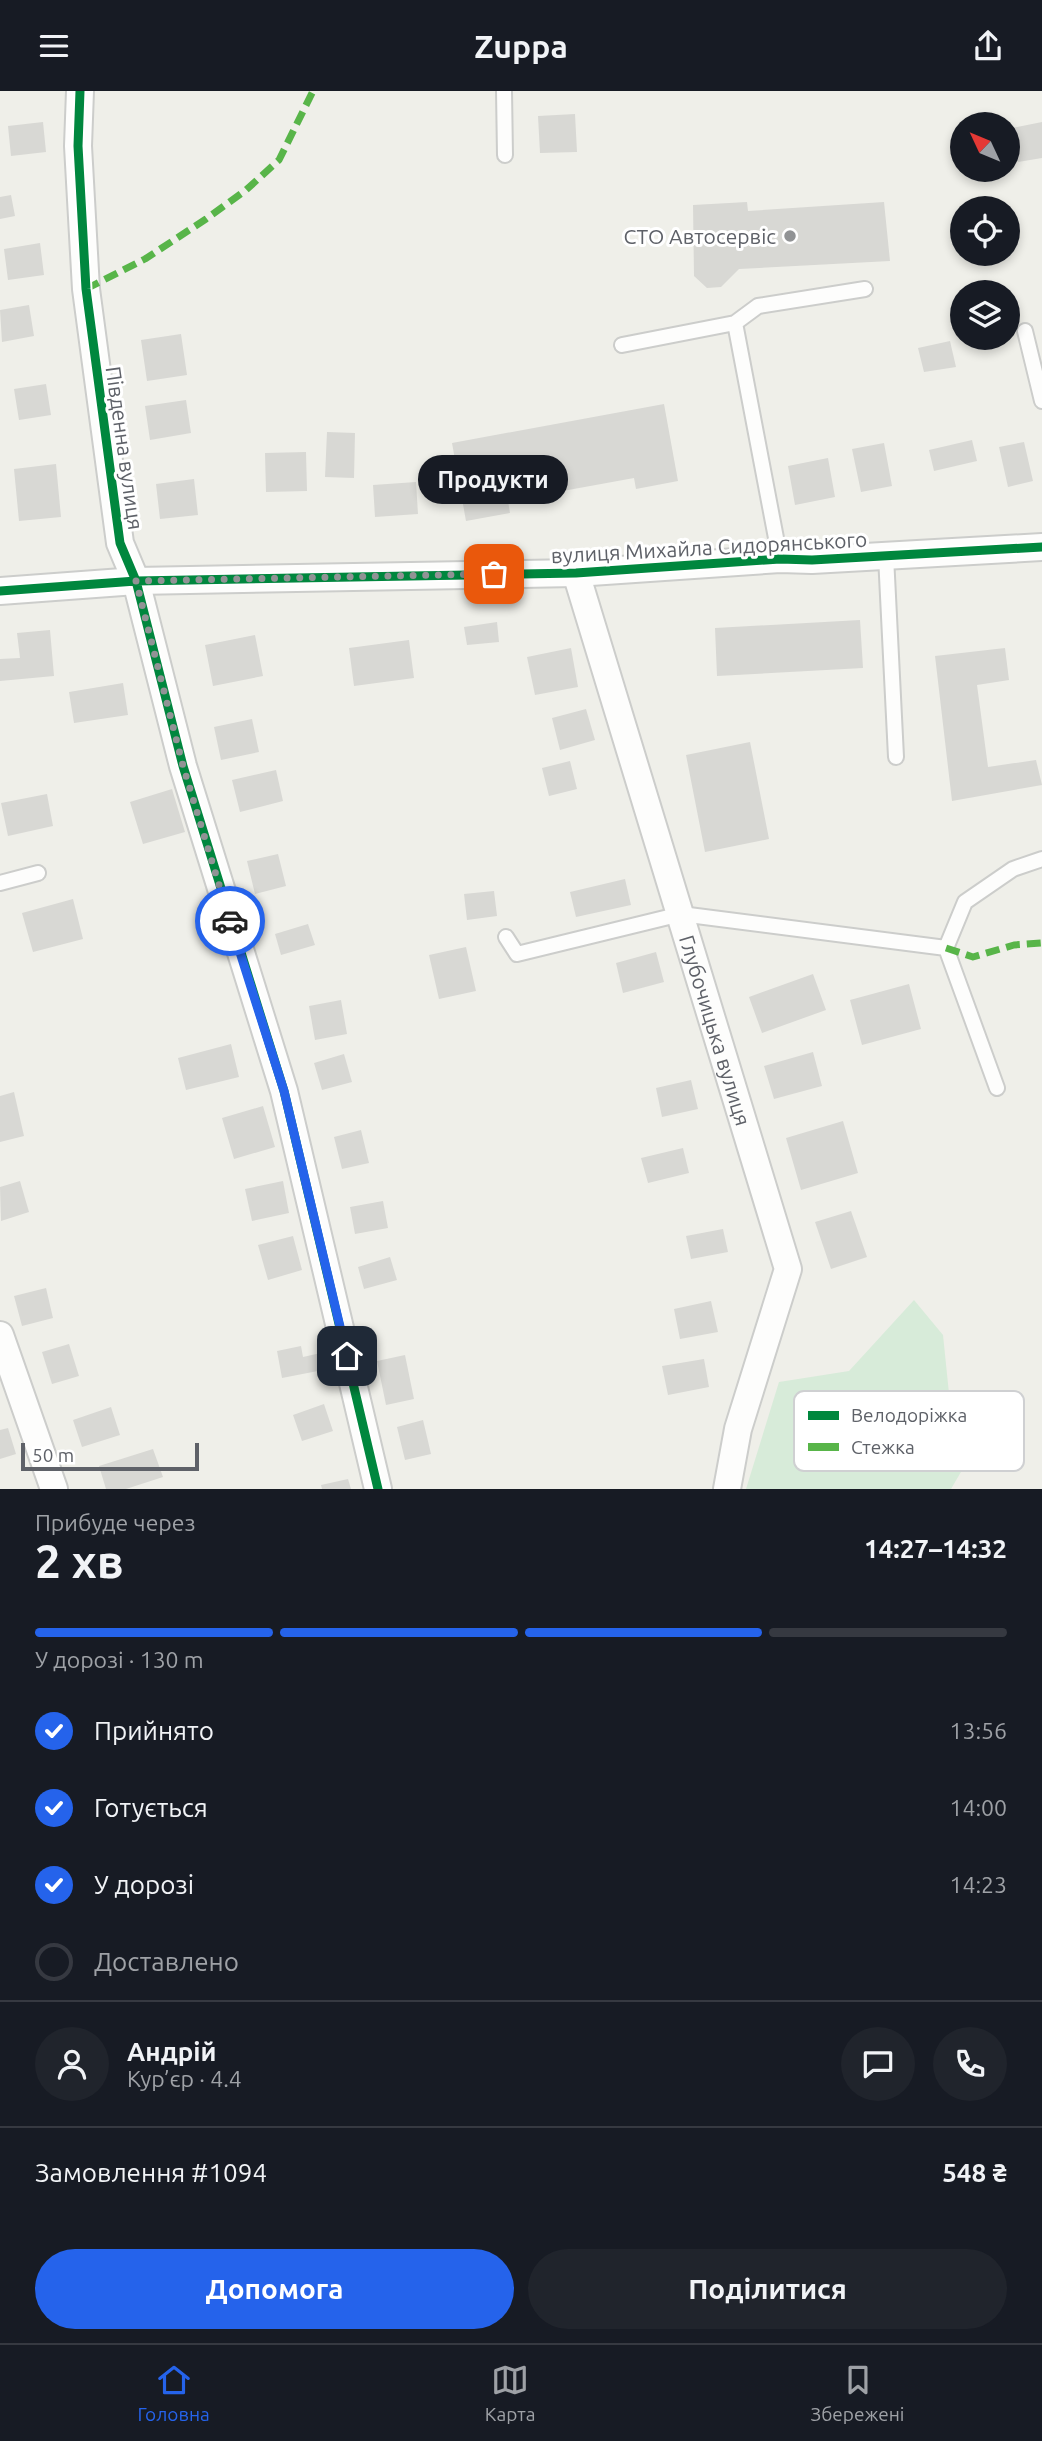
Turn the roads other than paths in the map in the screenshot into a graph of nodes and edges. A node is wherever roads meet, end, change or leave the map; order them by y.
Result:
1 (80, 91) edge
2 (504, 91) edge
3 (505, 155) dead end
4 (865, 289) dead end
5 (736, 323) junction
6 (1025, 331) dead end
7 (622, 345) dead end
8 (1042, 401) edge
9 (1042, 547) edge
10 (886, 556) junction
11 (780, 559) junction
12 (576, 573) junction
13 (136, 581) junction
14 (0, 591) edge
15 (896, 757) dead end
16 (1042, 859) edge
17 (38, 873) dead end
18 (0, 883) edge
19 (681, 914) junction
20 (506, 937) dead end
21 (946, 948) junction
22 (997, 1088) dead end
23 (0, 1335) edge
24 (54, 1489) edge
25 (378, 1489) edge
26 (727, 1489) edge

1 - 13 street, Південна вулиця
2 - 3 lane
4 - 5 lane
5 - 7 lane
5 - 11 lane
6 - 8 lane
9 - 10 street, вулиця Михайла Сидорянського
10 - 11 street, вулиця Михайла Сидорянського
10 - 15 lane
11 - 12 street, вулиця Михайла Сидорянського
12 - 13 street, вулиця Михайла Сидорянського
12 - 19 street, Глубочицька вулиця
13 - 14 street, вулиця Михайла Сидорянського
13 - 25 street, Південна вулиця
16 - 21 lane
17 - 18 lane
19 - 20 lane
19 - 21 lane
19 - 26 street, Глубочицька вулиця
21 - 22 lane
23 - 24 street

